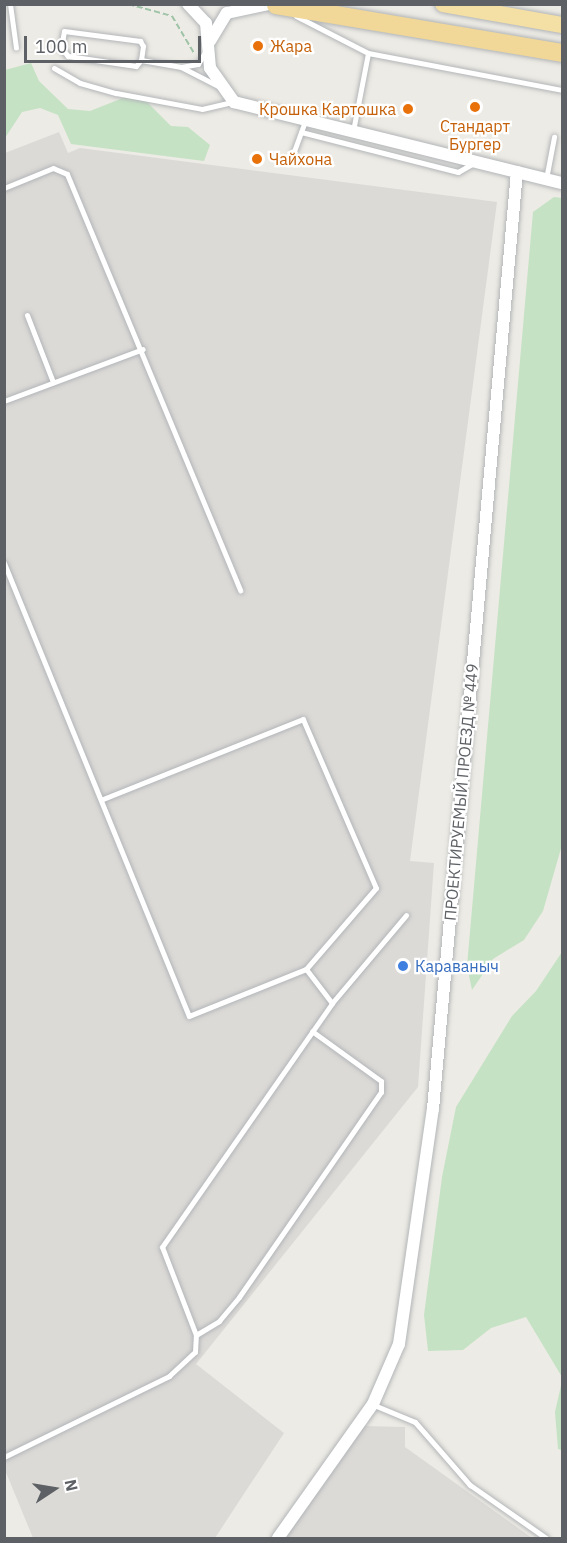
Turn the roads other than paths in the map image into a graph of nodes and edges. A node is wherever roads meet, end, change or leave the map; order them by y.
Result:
1 (10, 4) edge
2 (188, 4) edge
3 (443, 4) edge
4 (272, 5) edge
5 (562, 25) edge
6 (16, 48) dead end
7 (207, 48) junction
8 (368, 54) junction
9 (562, 54) edge
10 (141, 60) junction
11 (181, 67) junction
12 (54, 68) dead end
13 (224, 88) junction
14 (562, 90) edge
15 (234, 102) junction
16 (303, 126) junction
17 (353, 131) junction
18 (554, 137) dead end
19 (293, 154) dead end
20 (475, 163) junction
21 (517, 172) junction
22 (546, 179) junction
23 (562, 183) edge
24 (4, 188) edge
25 (27, 315) dead end
26 (143, 349) junction
27 (53, 382) junction
28 (4, 401) edge
29 (4, 563) edge
30 (240, 590) dead end
31 (103, 799) junction
32 (406, 915) dead end
33 (306, 969) junction
34 (332, 1003) junction
35 (312, 1031) junction
36 (195, 1335) junction
37 (373, 1404) junction
38 (4, 1457) edge
39 (278, 1539) edge
40 (546, 1539) edge

1 - 6 lane
2 - 7 street
3 - 5 highway
4 - 7 street
4 - 8 lane
4 - 9 highway
7 - 11 lane
7 - 13 street
8 - 14 lane
8 - 17 lane
10 - 10 lane
10 - 11 lane
11 - 13 lane
12 - 15 lane
13 - 15 street
15 - 16 street
16 - 17 street
16 - 19 lane
16 - 20 lane
17 - 20 street
18 - 22 lane
20 - 21 street
21 - 22 street
21 - 37 street, ПРОЕКТИРУЕМЫЙ ПРОЕЗД № 449
22 - 23 street
24 - 26 lane
25 - 27 lane
26 - 27 lane
26 - 30 lane
27 - 28 lane
29 - 31 lane
31 - 33 lane
31 - 33 lane
32 - 34 lane
33 - 34 lane
34 - 35 lane
35 - 36 lane
35 - 36 lane
36 - 38 lane
37 - 39 street, ПРОЕКТИРУЕМЫЙ ПРОЕЗД № 449
37 - 40 lane

